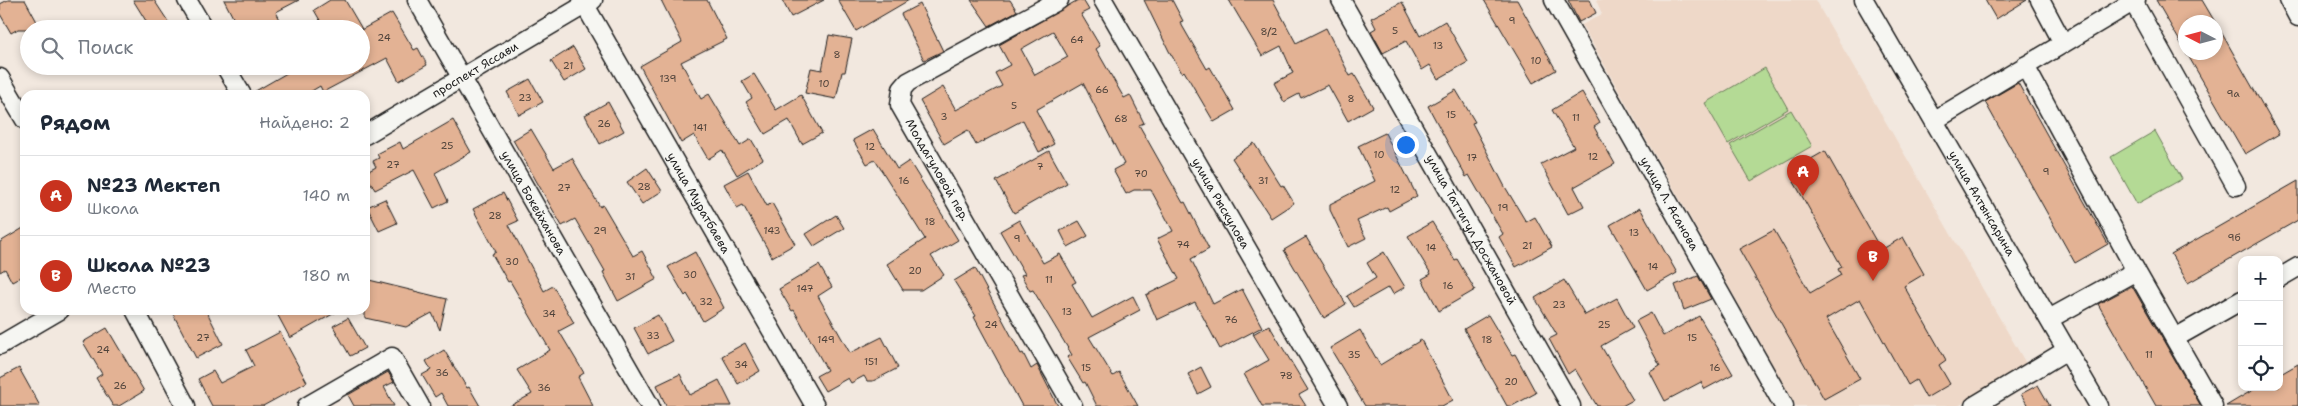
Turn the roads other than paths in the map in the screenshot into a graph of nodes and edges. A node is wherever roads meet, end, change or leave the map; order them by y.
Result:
1 (187, 0) edge
2 (417, 0) edge
3 (1059, 0) edge
4 (1103, 0) edge
5 (1341, 0) edge
6 (1554, 0) edge
7 (1864, 0) edge
8 (2040, 0) edge
9 (2289, 0) edge
10 (2135, 1) edge
11 (587, 2) edge
12 (2298, 17) edge
13 (199, 20) edge
14 (2062, 42) junction
15 (2026, 66) junction
16 (230, 75) edge
17 (0, 78) edge
18 (462, 79) junction
19 (239, 90) edge
20 (20, 112) edge
21 (1935, 120) junction
22 (370, 132) edge
23 (2236, 186) dead end
24 (2298, 267) edge
25 (2136, 271) junction
26 (2283, 276) edge
27 (2240, 301) edge
28 (51, 315) edge
29 (138, 315) edge
30 (2049, 319) junction
31 (2175, 338) junction
32 (0, 344) edge
33 (2067, 350) junction
34 (186, 406) edge
35 (307, 406) edge
36 (420, 406) edge
37 (650, 406) edge
38 (815, 406) edge
39 (1073, 406) edge
40 (1338, 406) edge
41 (1571, 406) edge
42 (1784, 406) edge
43 (1974, 406) edge
44 (2099, 406) edge
45 (2213, 406) edge

1 - 13 street
2 - 18 street, улица Бокейханова
3 - 39 street, Молдагуловой пер.
4 - 40 street, улица Рыскулова
5 - 41 street, улица Таттигул Досжановой
6 - 42 street, улица Л. Асанова
7 - 21 street, улица Алтынсарина
8 - 14 street
9 - 12 street
10 - 14 street
10 - 23 street
11 - 18 street, проспект Яссави
11 - 38 street, улица Муратбаева
14 - 15 street
15 - 21 street
15 - 25 street
16 - 19 street
17 - 20 street
18 - 22 street, проспект Яссави
18 - 37 street, улица Бокейханова
21 - 30 street, улица Алтынсарина
24 - 26 street
25 - 30 street
25 - 31 street
27 - 31 street
28 - 32 street
29 - 34 street
30 - 33 street, улица Алтынсарина
31 - 45 street
33 - 43 street
33 - 44 street, улица Алтынсарина
35 - 36 street

